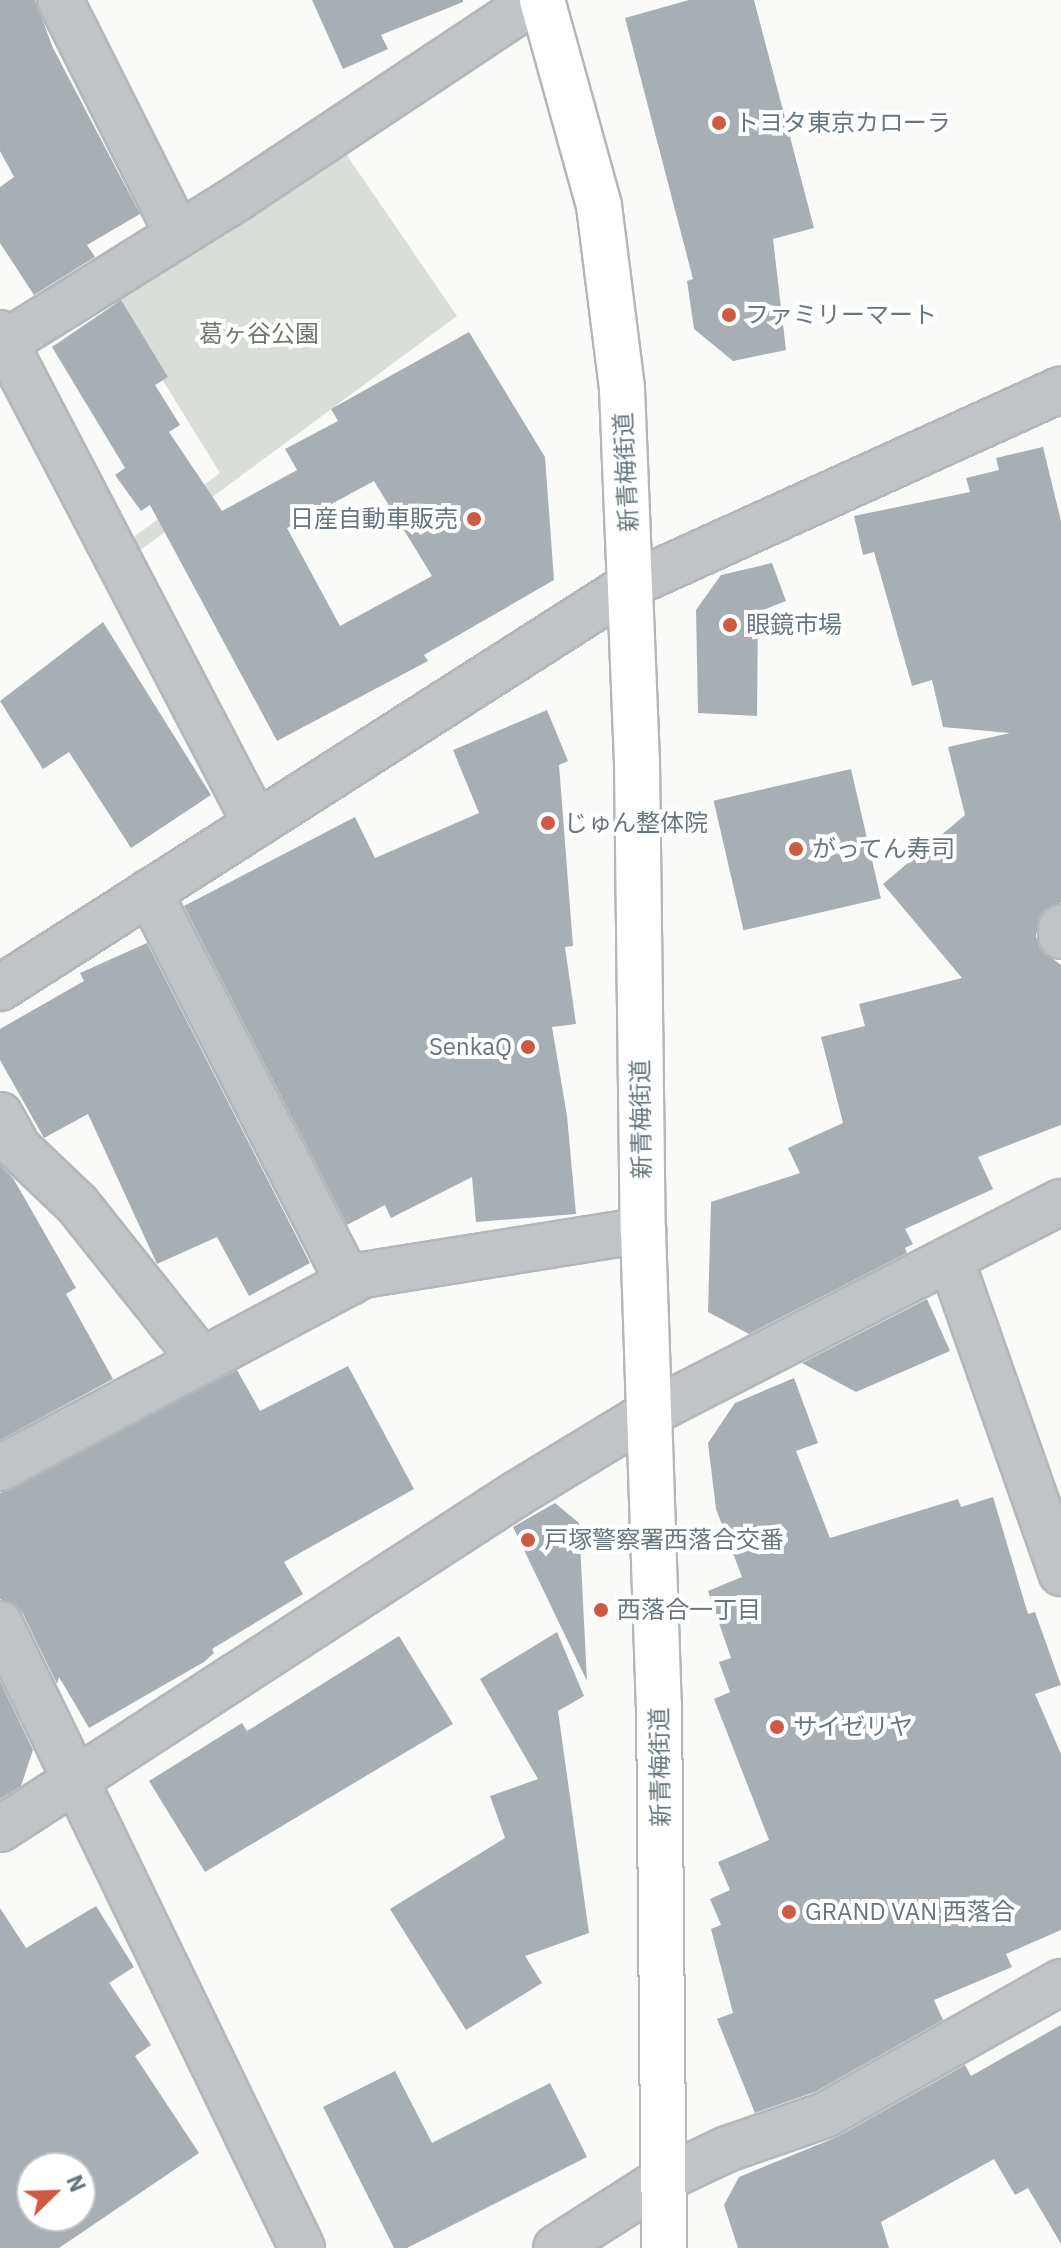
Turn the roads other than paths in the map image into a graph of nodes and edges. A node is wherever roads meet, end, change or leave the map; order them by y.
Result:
1 (60, 0) edge
2 (535, 0) edge
3 (542, 0) edge
4 (178, 235) junction
5 (2, 341) edge
6 (1061, 389) edge
7 (632, 584) junction
8 (256, 824) junction
9 (149, 892) junction
10 (1061, 928) edge
11 (1061, 936) edge
12 (0, 988) edge
13 (0, 1115) edge
14 (1061, 1202) edge
15 (643, 1230) junction
16 (951, 1260) junction
17 (349, 1283) junction
18 (202, 1361) junction
19 (648, 1414) junction
20 (0, 1468) edge
21 (1061, 1573) edge
22 (0, 1624) edge
23 (76, 1780) junction
24 (0, 1829) edge
25 (1061, 1982) edge
26 (664, 2179) junction
27 (302, 2248) edge
28 (556, 2248) edge
29 (664, 2248) edge

1 - 4 street
2 - 4 street
3 - 7 main road, 新青梅街道
4 - 5 street
5 - 8 street
6 - 7 street
7 - 8 street
7 - 15 main road, 新青梅街道
8 - 9 street
9 - 12 street
9 - 17 street
10 - 11 street
13 - 18 street
14 - 16 street
15 - 17 street
15 - 19 main road, 新青梅街道
16 - 19 street
16 - 21 street
17 - 18 street
18 - 20 street
19 - 23 street
19 - 26 main road, 新青梅街道
22 - 23 street
23 - 24 street
23 - 27 street
25 - 26 street
26 - 28 street
26 - 29 main road, 新青梅街道

